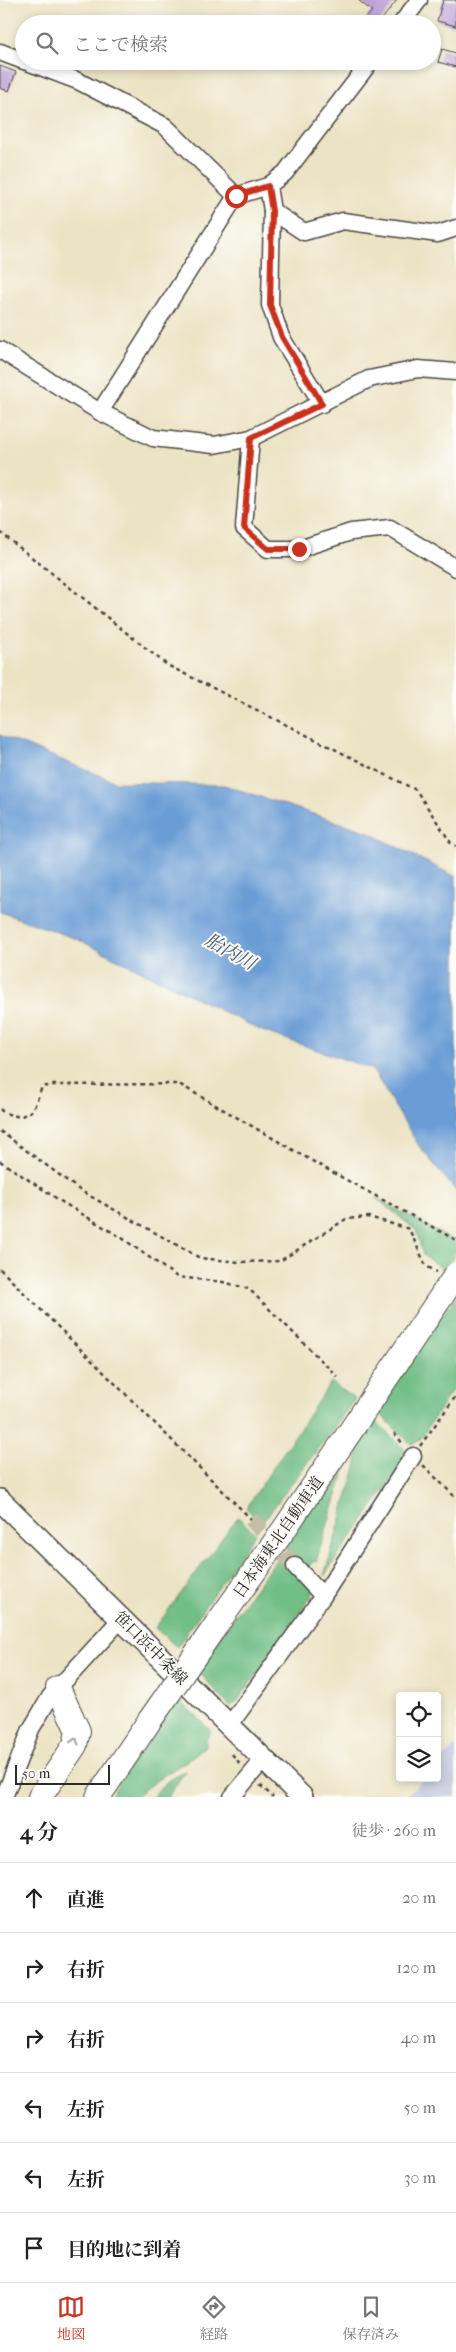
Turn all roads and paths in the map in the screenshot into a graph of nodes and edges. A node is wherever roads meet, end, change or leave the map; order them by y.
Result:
1 (419, 0) edge
2 (408, 15) edge
3 (0, 52) edge
4 (15, 57) edge
5 (49, 70) edge
6 (364, 70) edge
7 (268, 186) junction
8 (236, 196) junction
9 (272, 211) junction
10 (456, 228) edge
11 (0, 350) edge
12 (456, 372) edge
13 (322, 404) junction
14 (100, 412) junction
15 (251, 438) junction
16 (0, 532) edge
17 (456, 568) edge
18 (456, 846) edge
19 (0, 1109) edge
20 (0, 1131) edge
21 (0, 1161) edge
22 (456, 1240) edge
23 (0, 1269) edge
24 (447, 1281) edge
25 (338, 1377) dead end
26 (456, 1396) edge
27 (413, 1456) junction
28 (456, 1498) edge
29 (0, 1500) edge
30 (251, 1519) tunnel mouth
31 (295, 1566) tunnel mouth
32 (323, 1596) junction
33 (122, 1618) junction
34 (58, 1688) junction
35 (229, 1726) junction
36 (264, 1759) junction
37 (4, 1797) edge
38 (40, 1797) edge
39 (98, 1797) edge
40 (232, 1797) edge
41 (302, 1797) edge

1 - 2 street
3 - 4 street
5 - 8 street
6 - 7 street
7 - 8 street
7 - 9 street
8 - 14 street
9 - 10 street
9 - 13 street
11 - 14 street
12 - 13 street
13 - 15 street
14 - 15 street
15 - 17 street
16 - 18 path
19 - 22 path
20 - 24 path
21 - 25 path
23 - 30 path
24 - 39 highway, 日本海東北自動車道, bridge
26 - 27 path
27 - 28 path
27 - 32 street
29 - 33 main road, 笹口浜中条線
31 - 32 street
32 - 35 street
33 - 34 street
33 - 35 main road, 笹口浜中条線
34 - 37 street
38 -> 34 highway
35 - 36 main road, 笹口浜中条線
36 - 40 street
36 - 41 main road, 笹口浜中条線

